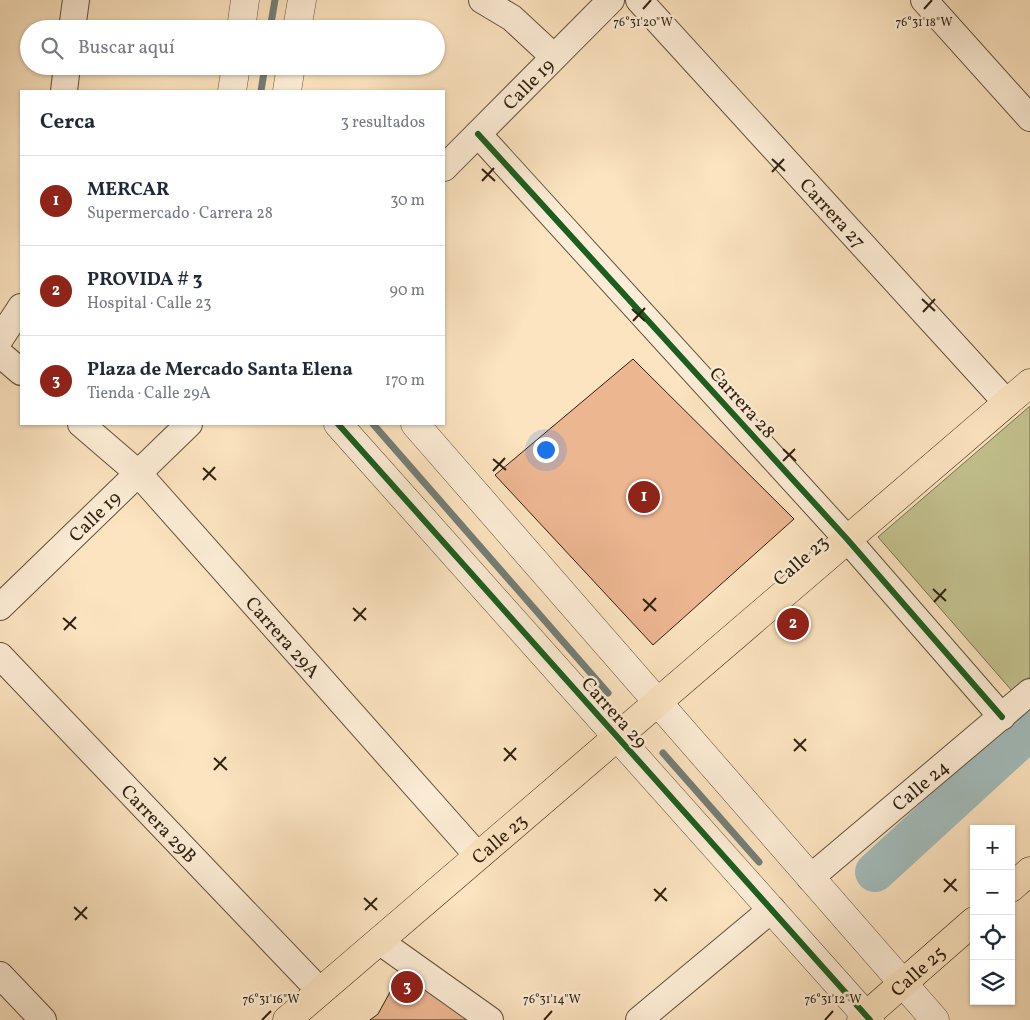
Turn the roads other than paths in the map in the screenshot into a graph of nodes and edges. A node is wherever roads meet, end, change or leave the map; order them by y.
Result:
1 (76, 0) edge
2 (245, 0) edge
3 (302, 0) edge
4 (482, 0) edge
5 (611, 0) edge
6 (639, 0) edge
7 (924, 0) edge
8 (73, 20) edge
9 (242, 20) edge
10 (299, 20) edge
11 (554, 57) junction
12 (66, 75) edge
13 (235, 75) edge
14 (290, 75) edge
15 (64, 90) edge
16 (232, 90) edge
17 (287, 90) edge
18 (1030, 118) edge
19 (478, 134) junction
20 (445, 167) edge
21 (20, 309) edge
22 (0, 339) edge
23 (0, 354) edge
24 (20, 371) edge
25 (1030, 383) edge
26 (1007, 403) junction
27 (81, 425) edge
28 (188, 425) edge
29 (339, 425) edge
30 (416, 425) edge
31 (138, 473) junction
32 (848, 539) junction
33 (0, 608) edge
34 (0, 656) edge
35 (1030, 692) edge
36 (657, 702) junction
37 (1002, 717) junction
38 (617, 737) junction
39 (478, 856) junction
40 (1030, 871) edge
41 (810, 878) junction
42 (1015, 884) edge
43 (772, 909) junction
44 (970, 925) edge
45 (379, 942) junction
46 (0, 975) edge
47 (904, 983) junction
48 (320, 991) junction
49 (866, 1018) edge
50 (43, 1020) edge
51 (287, 1020) edge
52 (490, 1020) edge
53 (639, 1020) edge
54 (935, 1020) edge

1 - 8 street
2 - 9 street
3 - 10 street
4 - 11 street
5 - 11 street, Calle 19
6 - 26 street, Carrera 27
7 - 18 street
11 - 19 street, Calle 19
12 - 15 street
13 - 16 street
14 - 17 street
19 - 20 street, Calle 19
19 - 32 street, Carrera 28
21 - 22 street
23 - 24 street
25 - 26 main road, Calle 23
26 - 32 main road, Calle 23
27 - 31 street, Carrera 29A
28 - 31 street, Calle 19
29 - 38 street, Carrera 29
30 - 36 street, Carrera 29
31 - 33 street, Calle 19
31 - 39 street, Carrera 29A
32 - 36 main road, Calle 23
32 - 37 street, Carrera 28
34 - 48 street, Carrera 29B
35 - 37 street, Calle 24
36 - 38 main road, Calle 23
36 - 41 street, Carrera 29
37 - 41 street, Calle 24
38 - 39 main road, Calle 23
38 - 43 street, Carrera 29
39 - 45 main road, Calle 23
40 - 42 main road
41 - 47 street, Carrera 29
43 - 49 street, Carrera 29
43 - 53 street
44 - 47 main road, Calle 25
45 - 48 main road, Calle 23
45 - 52 street
46 - 50 street
47 - 49 main road, Calle 25
47 - 54 street, Carrera 29
48 - 51 main road, Calle 23

